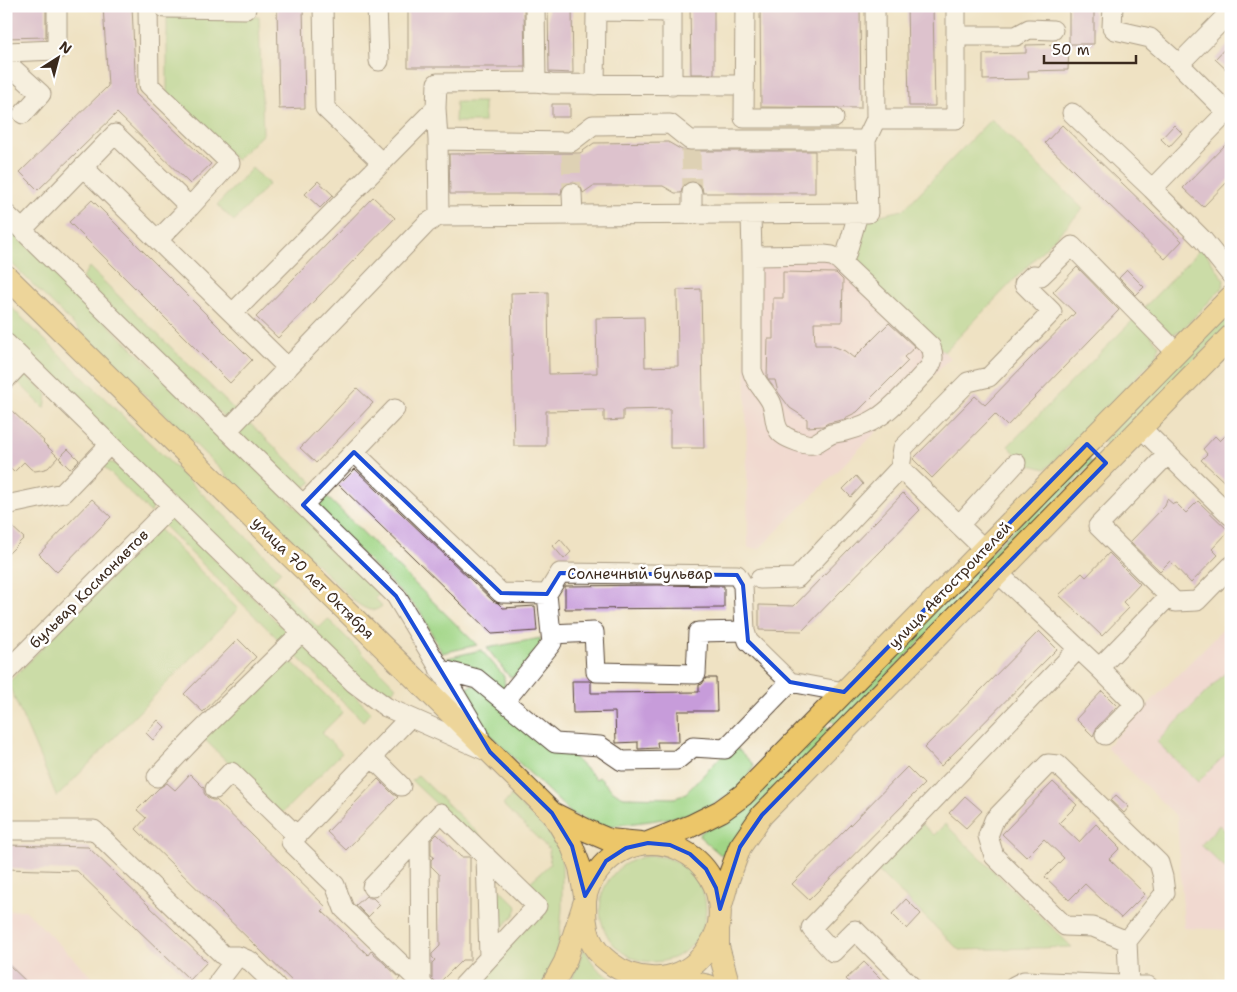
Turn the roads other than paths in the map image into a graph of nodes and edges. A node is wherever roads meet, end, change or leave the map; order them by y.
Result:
1 (57, 6) edge
2 (148, 6) edge
3 (165, 6) edge
4 (246, 6) edge
5 (323, 6) edge
6 (378, 6) edge
7 (535, 6) edge
8 (745, 6) edge
9 (875, 6) edge
10 (956, 6) edge
11 (1113, 6) edge
12 (1231, 11) edge
13 (1052, 30) dead end
14 (956, 36) junction
15 (6, 52) edge
16 (379, 61) dead end
17 (6, 64) edge
18 (1179, 64) junction
19 (536, 82) junction
20 (595, 85) junction
21 (672, 86) junction
22 (738, 86) dead end
23 (436, 108) junction
24 (1229, 111) edge
25 (1072, 113) dead end
26 (23, 114) dead end
27 (834, 118) dead end
28 (876, 119) junction
29 (438, 140) junction
30 (866, 140) junction
31 (382, 163) junction
32 (83, 167) junction
33 (1152, 189) junction
34 (692, 192) tunnel mouth
35 (572, 194) tunnel mouth
36 (190, 207) junction
37 (6, 214) edge
38 (692, 214) junction
39 (752, 214) junction
40 (858, 214) junction
41 (573, 215) junction
42 (439, 216) junction
43 (22, 230) junction
44 (158, 240) junction
45 (752, 256) junction
46 (841, 262) junction
47 (1231, 275) edge
48 (6, 276) edge
49 (1231, 298) edge
50 (233, 313) junction
51 (1229, 341) edge
52 (6, 343) edge
53 (1177, 352) junction
54 (24, 360) junction
55 (288, 368) junction
56 (6, 379) edge
57 (395, 409) dead end
58 (1141, 428) junction
59 (227, 431) junction
60 (110, 444) junction
61 (1087, 444) junction
62 (354, 452) junction
63 (1167, 455) junction
64 (1106, 463) junction
65 (1016, 464) dead end
66 (900, 468) junction
67 (6, 505) edge
68 (172, 505) junction
69 (303, 505) junction
70 (1231, 516) edge
71 (959, 525) junction
72 (984, 550) junction
73 (1231, 566) edge
74 (998, 573) junction
75 (760, 579) dead end
76 (547, 594) junction
77 (1169, 596) junction
78 (744, 631) junction
79 (302, 632) junction
80 (551, 634) junction
81 (1078, 649) junction
82 (1099, 668) junction
83 (439, 669) junction
84 (6, 672) edge
85 (790, 682) junction
86 (844, 692) junction
87 (504, 701) junction
88 (409, 718) junction
89 (1105, 735) dead end
90 (490, 752) junction
91 (372, 757) junction
92 (157, 777) dead end
93 (401, 786) dead end
94 (215, 789) dead end
95 (552, 813) junction
96 (6, 830) edge
97 (297, 836) junction
98 (420, 836) junction
99 (645, 843) junction
100 (486, 856) junction
101 (372, 887) dead end
102 (585, 899) junction
103 (719, 918) junction
104 (1127, 941) junction
105 (238, 956) junction
106 (489, 957) junction
107 (661, 978) junction
108 (423, 984) edge
109 (224, 986) edge
110 (276, 986) edge
111 (462, 986) edge
112 (552, 986) edge
113 (620, 986) edge
114 (709, 986) edge
115 (729, 986) edge
116 (911, 986) edge
117 (1014, 986) edge
118 (1129, 986) edge
119 (1148, 986) edge

1 - 15 street
2 - 36 street
3 - 4 street
5 - 31 street
6 - 16 street
7 - 19 street
8 - 27 street
9 - 28 street
10 - 14 street
11 - 18 street
12 - 18 street
13 - 14 street
14 - 28 street
17 - 26 street
18 - 24 street
19 - 20 street
19 - 23 street
20 - 21 street
20 - 21 street
21 - 22 street
23 - 29 street
23 - 31 street
24 - 33 street
25 - 33 street
28 - 30 street
29 - 30 street
29 - 42 street
30 - 40 street
31 - 50 street
32 - 36 street
32 - 43 street
32 - 44 street
33 - 47 street
34 - 38 street
35 - 41 street
36 - 44 street
37 - 43 street
38 - 39 street
38 - 41 street
39 - 40 street
39 - 45 street
40 - 46 street
41 - 42 street
42 - 55 street
43 - 59 street
44 - 50 street
45 - 46 street
45 - 46 street
48 - 90 main road, улица 70 лет Октября
49 - 53 main road, улица Автостроителей
50 - 55 street
51 - 58 main road, улица Автостроителей
52 - 54 street
53 - 61 main road, улица Автостроителей
53 - 66 street
54 - 56 street
54 - 60 street
55 - 59 street
57 - 62 street
58 - 63 street
58 - 64 main road, улица Автостроителей
59 - 69 street
60 - 67 street
60 - 68 street
61 - 64 main road
61 - 72 main road, улица Автостроителей
62 - 69 street
62 - 76 street
63 - 70 street
63 - 77 street
64 - 74 main road, улица Автостроителей
65 - 71 street
66 - 71 street
66 - 75 street
68 - 79 street
68 - 84 street, бульвар Космонавтов
69 - 83 street
71 - 72 street
72 - 86 main road, улица Автостроителей
73 - 77 street
74 - 81 street
74 - 103 main road, улица Автостроителей
76 - 78 street, Солнечный бульвар
76 - 80 street
77 - 82 street
78 - 80 street
78 - 85 street
79 - 88 street
79 - 92 street
80 - 87 street
81 - 82 street
81 - 116 street
82 - 89 street
83 - 87 street
83 - 90 street
85 - 86 street
85 - 87 street
86 - 99 main road, улица Автостроителей
88 - 90 street
88 - 91 street
90 - 95 main road, улица 70 лет Октября
91 - 93 street
91 - 97 street
94 - 97 street
95 - 99 main road, улица 70 лет Октября
95 - 102 main road
96 - 105 street
97 - 108 street
98 - 100 street
98 - 101 street
98 - 108 street
99 - 102 main road
99 - 103 main road
100 - 106 street
100 - 106 street
102 - 107 main road
102 - 112 main road
103 - 107 main road
103 - 115 main road
104 - 104 street
104 - 118 street
105 - 109 street
105 - 110 street
106 - 111 street
107 - 113 main road
107 - 114 main road
117 - 118 street
118 - 119 street

